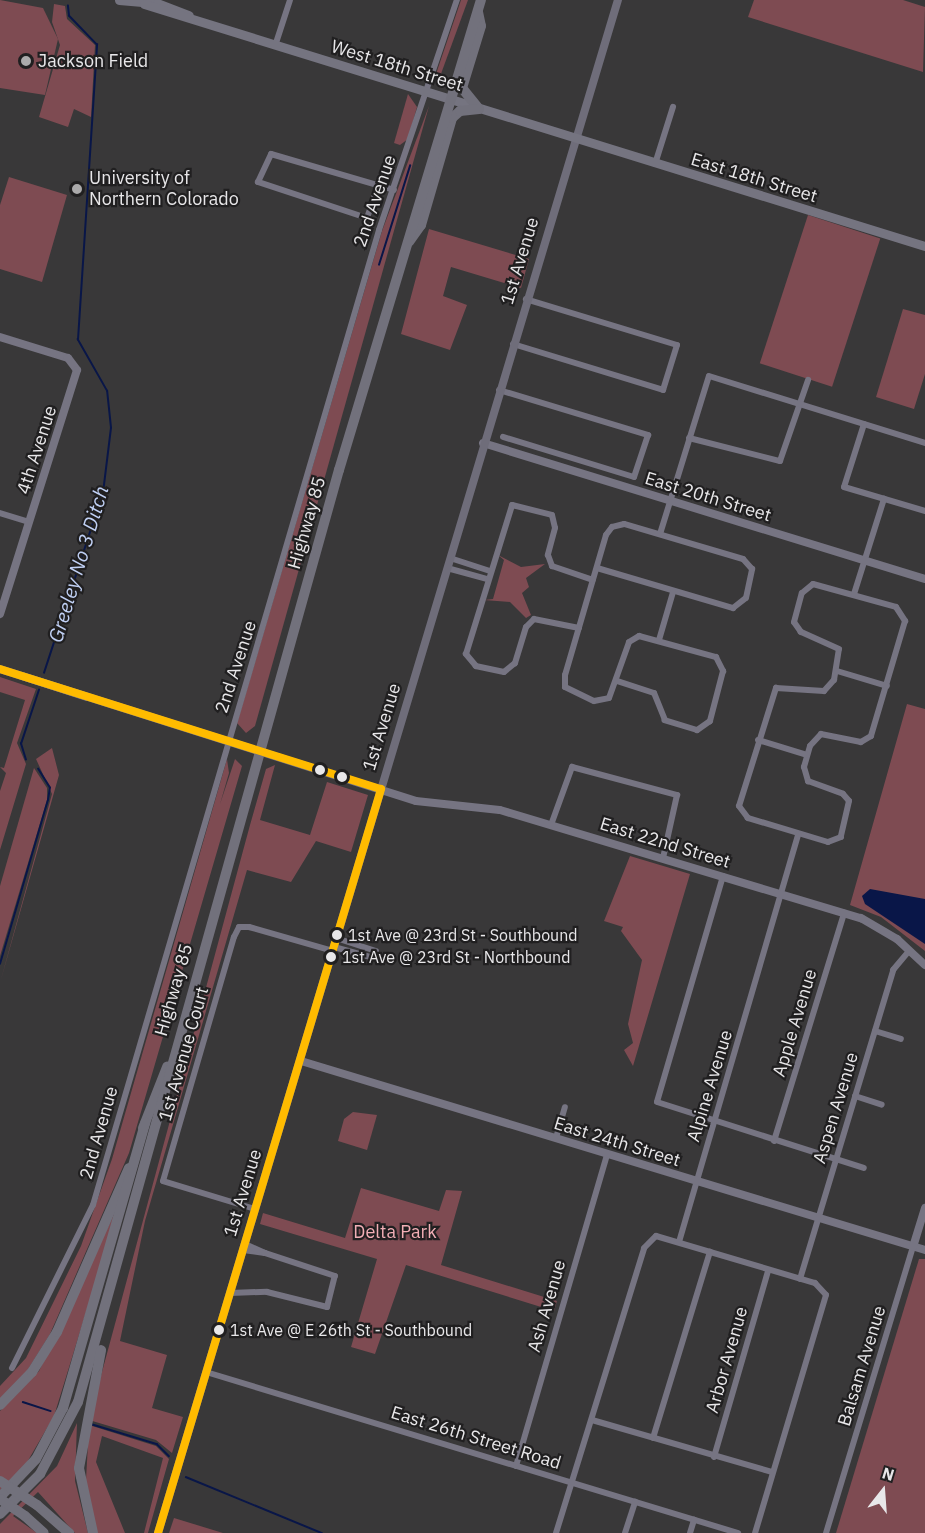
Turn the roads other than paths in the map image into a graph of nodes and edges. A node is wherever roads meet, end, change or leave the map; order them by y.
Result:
1 (119, 0) edge
2 (290, 0) edge
3 (457, 0) edge
4 (618, 0) edge
5 (479, 5) edge
6 (275, 46) junction
7 (425, 93) junction
8 (448, 99) junction
9 (673, 107) dead end
10 (479, 109) junction
11 (575, 136) junction
12 (654, 165) junction
13 (378, 186) junction
14 (394, 190) junction
15 (925, 246) edge
16 (403, 252) junction
17 (526, 299) junction
18 (0, 336) edge
19 (513, 344) junction
20 (808, 380) dead end
21 (499, 390) junction
22 (800, 404) junction
23 (864, 424) junction
24 (503, 437) dead end
25 (689, 438) junction
26 (483, 443) junction
27 (925, 443) edge
28 (885, 499) junction
29 (670, 500) junction
30 (925, 511) edge
31 (0, 513) edge
32 (29, 522) junction
33 (660, 534) junction
34 (450, 558) junction
35 (865, 561) junction
36 (447, 568) junction
37 (597, 568) junction
38 (490, 571) junction
39 (487, 579) junction
40 (593, 579) junction
41 (925, 579) edge
42 (673, 592) junction
43 (854, 594) junction
44 (0, 614) edge
45 (579, 628) junction
46 (659, 640) junction
47 (0, 669) edge
48 (837, 671) junction
49 (616, 681) junction
50 (887, 686) junction
51 (758, 740) junction
52 (228, 741) junction
53 (261, 751) junction
54 (807, 755) junction
55 (381, 789) junction
56 (551, 825) junction
57 (798, 834) junction
58 (663, 858) junction
59 (723, 876) junction
60 (781, 893) junction
61 (844, 913) junction
62 (334, 945) junction
63 (376, 951) dead end
64 (909, 951) junction
65 (374, 958) dead end
66 (925, 965) edge
67 (874, 1031) junction
68 (901, 1039) dead end
69 (172, 1056) junction
70 (301, 1061) junction
71 (855, 1096) junction
72 (882, 1105) dead end
73 (565, 1107) dead end
74 (145, 1123) junction
75 (714, 1123) junction
76 (555, 1138) junction
77 (774, 1141) junction
78 (607, 1154) junction
79 (836, 1160) junction
80 (864, 1168) dead end
81 (697, 1182) junction
82 (925, 1208) edge
83 (255, 1209) junction
84 (817, 1219) junction
85 (678, 1242) junction
86 (244, 1247) junction
87 (913, 1247) junction
88 (925, 1251) edge
89 (710, 1252) junction
90 (768, 1271) junction
91 (800, 1279) junction
92 (230, 1293) junction
93 (104, 1317) junction
94 (12, 1368) dead end
95 (206, 1372) junction
96 (0, 1405) edge
97 (592, 1420) junction
98 (653, 1438) junction
99 (714, 1457) junction
100 (516, 1466) junction
101 (772, 1472) junction
102 (0, 1481) edge
103 (574, 1484) junction
104 (0, 1498) edge
105 (635, 1502) junction
106 (0, 1514) edge
107 (694, 1520) junction
108 (44, 1533) edge
109 (69, 1533) edge
110 (93, 1533) edge
111 (159, 1533) edge
112 (556, 1533) edge
113 (625, 1533) edge
114 (690, 1533) edge
115 (738, 1533) edge
116 (755, 1533) edge
117 (826, 1533) edge

1 - 6 main road, West 18th Street
2 - 6 street
3 - 7 street, 2nd Avenue
4 - 11 main road, 1st Avenue
5 - 8 highway, Highway 85
5 - 10 highway
6 - 7 main road, West 18th Street
7 - 8 main road, West 18th Street
7 - 14 street, 2nd Avenue
8 - 10 main road, West 18th Street
8 - 16 highway, Highway 85
9 - 12 street
10 - 11 main road, West 18th Street
10 - 16 highway
11 - 12 main road, East 18th Street
11 - 17 main road, 1st Avenue
12 - 15 main road, East 18th Street
13 - 13 street
13 - 14 street
14 - 52 street, 2nd Avenue
16 - 53 highway, Highway 85
17 - 19 main road, 1st Avenue
17 - 19 street
18 - 32 street, 4th Avenue
19 - 21 main road, 1st Avenue
20 - 22 street
21 - 24 street
21 - 26 main road, 1st Avenue
22 - 23 street
22 - 25 street
22 - 25 street
23 - 27 street
23 - 28 street
25 - 29 street
26 - 29 street, East 20th Street
26 - 34 main road, 1st Avenue
28 - 30 street
28 - 35 street
29 - 33 street
29 - 35 street, East 20th Street
31 - 32 street
32 - 44 street, 4th Avenue
33 - 37 street
33 - 42 street
34 - 36 main road, 1st Avenue
34 - 38 street
35 - 41 street, East 20th Street
35 - 43 street
36 - 39 street
36 - 55 main road, 1st Avenue
37 - 40 street
37 - 42 street
38 - 39 street
38 - 40 street
39 - 45 street
40 - 45 street
42 - 46 street
43 - 48 street
43 - 50 street
45 - 49 street
46 - 49 street
46 - 49 street
47 - 52 street, East 22nd Street
48 - 50 street
48 - 51 street
50 - 54 street
51 - 54 street
51 - 57 street
52 - 53 street, East 22nd Street
52 - 94 street, 2nd Avenue
53 - 55 street, East 22nd Street
53 - 69 highway, Highway 85
54 - 57 street
55 - 56 street, East 22nd Street
55 - 62 main road, 1st Avenue
56 - 58 street, East 22nd Street
56 - 58 street
57 - 60 street, Alpine Avenue
58 - 59 street, East 22nd Street
59 - 60 street, East 22nd Street
59 - 75 street
60 - 61 street, East 22nd Street
60 - 75 street, Alpine Avenue
61 - 64 street, East 22nd Street
61 - 77 street, Apple Avenue
62 - 63 street
62 - 65 street
62 - 70 main road, 1st Avenue
62 - 83 street, 1st Avenue Court
64 - 66 street, East 22nd Street
64 - 67 street, Aspen Avenue
67 - 68 street
67 - 71 street, Aspen Avenue
69 - 74 highway, Highway 85
69 - 93 highway, Highway 85
70 - 76 street, East 24th Street
70 - 83 main road, 1st Avenue
71 - 72 street
71 - 79 street, Aspen Avenue
73 - 76 street
74 - 96 highway, Highway 85
74 - 104 highway
75 - 77 street
75 - 81 street, Alpine Avenue
76 - 78 street, East 24th Street
77 - 79 street
78 - 81 street, East 24th Street
78 - 100 street, Ash Avenue
79 - 80 street
79 - 84 street, Aspen Avenue
81 - 84 street, East 24th Street
81 - 85 street, Alpine Avenue
82 - 87 street, Balsam Avenue
83 - 86 main road, 1st Avenue
84 - 87 street, East 24th Street
84 - 91 street, Aspen Avenue
85 - 89 street
85 - 97 street
86 - 92 main road, 1st Avenue
86 - 92 street
87 - 88 street, East 24th Street
87 - 117 street, Balsam Avenue
89 - 90 street
89 - 98 street
90 - 91 street
90 - 99 street, Arbor Avenue
91 - 101 street
92 - 95 main road, 1st Avenue
93 - 106 highway
93 - 110 highway
95 - 100 street, East 26th Street Road
95 - 111 main road, 1st Avenue
97 - 98 street
97 - 103 street
98 - 99 street
99 - 101 street
100 - 103 street, East 26th Street Road
101 - 116 street
102 - 109 highway, bridge
103 - 105 street, East 26th Street Road
103 - 112 street
104 - 108 highway, bridge
105 - 107 street, East 26th Street Road
105 - 113 street
107 - 114 street
107 - 115 street, East 26th Street Road

